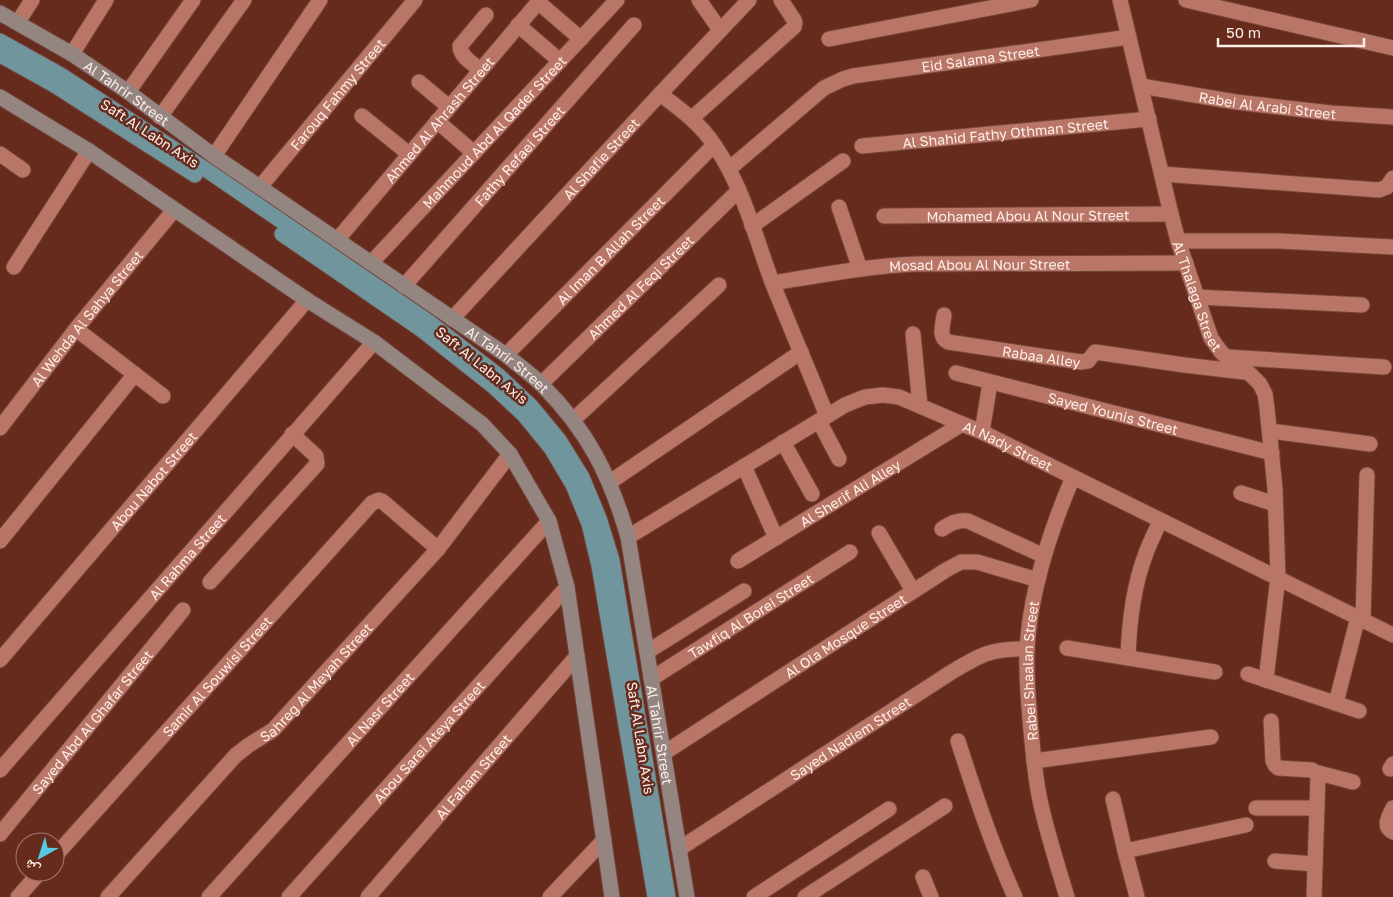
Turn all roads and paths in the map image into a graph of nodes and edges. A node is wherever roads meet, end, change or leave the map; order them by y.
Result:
1 (32, 0) edge
2 (106, 0) edge
3 (193, 0) edge
4 (244, 0) edge
5 (320, 0) edge
6 (416, 0) edge
7 (617, 0) edge
8 (699, 0) edge
9 (749, 0) edge
10 (781, 0) edge
11 (1032, 0) edge
12 (1120, 0) edge
13 (1186, 0) edge
14 (535, 2) edge
15 (0, 12) edge
16 (486, 14) dead end
17 (18, 22) junction
18 (518, 25) junction
19 (634, 26) dead end
20 (720, 30) junction
21 (1129, 37) junction
22 (581, 39) junction
23 (829, 40) dead end
24 (0, 41) edge
25 (1393, 48) edge
26 (72, 54) junction
27 (0, 55) edge
28 (560, 61) junction
29 (480, 70) junction
30 (419, 82) dead end
31 (1141, 86) junction
32 (128, 92) junction
33 (660, 94) junction
34 (0, 97) edge
35 (449, 107) junction
36 (362, 116) dead end
37 (160, 117) junction
38 (1393, 117) edge
39 (692, 118) junction
40 (1149, 120) junction
41 (437, 121) junction
42 (714, 145) junction
43 (862, 146) dead end
44 (89, 151) junction
45 (474, 153) junction
46 (0, 154) edge
47 (409, 154) junction
48 (214, 156) junction
49 (844, 161) dead end
50 (729, 169) junction
51 (23, 170) dead end
52 (1162, 174) junction
53 (1393, 178) edge
54 (260, 187) junction
55 (739, 190) junction
56 (839, 207) dead end
57 (174, 210) junction
58 (1171, 214) junction
59 (884, 216) dead end
60 (752, 226) junction
61 (337, 240) junction
62 (1178, 241) junction
63 (1393, 247) edge
64 (371, 263) junction
65 (1186, 263) junction
66 (14, 267) dead end
67 (860, 269) junction
68 (773, 283) junction
69 (719, 285) dead end
70 (404, 286) junction
71 (1197, 297) junction
72 (307, 300) junction
73 (1362, 305) dead end
74 (944, 315) dead end
75 (452, 319) junction
76 (76, 330) junction
77 (913, 334) dead end
78 (374, 342) junction
79 (801, 352) junction
80 (506, 355) junction
81 (1227, 357) junction
82 (1384, 367) dead end
83 (1248, 372) junction
84 (956, 373) dead end
85 (135, 374) junction
86 (990, 383) junction
87 (541, 384) junction
88 (163, 396) dead end
89 (920, 406) junction
90 (823, 418) junction
91 (574, 420) junction
92 (962, 424) junction
93 (0, 428) edge
94 (1270, 431) junction
95 (982, 432) junction
96 (292, 434) junction
97 (783, 442) junction
98 (1370, 444) dead end
99 (1272, 453) junction
100 (510, 454) junction
101 (839, 459) dead end
102 (744, 466) junction
103 (1367, 475) dead end
104 (1073, 477) junction
105 (610, 482) junction
106 (1241, 493) dead end
107 (812, 494) dead end
108 (1275, 504) junction
109 (1160, 520) junction
110 (549, 521) junction
111 (942, 529) dead end
112 (879, 534) dead end
113 (628, 537) junction
114 (776, 538) junction
115 (0, 541) edge
116 (438, 549) junction
117 (850, 552) dead end
118 (1044, 556) junction
119 (738, 561) dead end
120 (1278, 577) junction
121 (1038, 580) junction
122 (210, 582) dead end
123 (567, 587) junction
124 (744, 591) dead end
125 (913, 591) junction
126 (183, 610) dead end
127 (1360, 618) junction
128 (1393, 635) edge
129 (1068, 648) dead end
130 (1027, 649) junction
131 (647, 652) junction
132 (577, 656) junction
133 (1128, 658) junction
134 (0, 660) edge
135 (1215, 672) dead end
136 (1248, 674) dead end
137 (652, 679) junction
138 (1266, 680) junction
139 (1336, 703) junction
140 (1359, 711) dead end
141 (1271, 721) dead end
142 (1211, 738) dead end
143 (958, 741) dead end
144 (664, 753) junction
145 (1034, 761) junction
146 (0, 770) edge
147 (1316, 772) junction
148 (1353, 782) dead end
149 (1113, 798) dead end
150 (945, 806) dead end
151 (889, 808) dead end
152 (1256, 808) dead end
153 (1317, 808) junction
154 (1393, 808) edge
155 (1246, 825) dead end
156 (1393, 832) edge
157 (0, 834) edge
158 (604, 840) junction
159 (65, 845) edge
160 (679, 849) junction
161 (1125, 851) junction
162 (1275, 861) dead end
163 (1315, 864) junction
164 (922, 878) dead end
165 (31, 882) edge
166 (609, 894) edge
167 (18, 897) edge
168 (108, 897) edge
169 (209, 897) edge
170 (289, 897) edge
171 (368, 897) edge
172 (550, 897) edge
173 (654, 897) edge
174 (668, 897) edge
175 (687, 897) edge
176 (754, 897) edge
177 (805, 897) edge
178 (931, 897) edge
179 (1015, 897) edge
180 (1067, 897) edge
181 (1137, 897) edge
182 (1314, 897) edge

1 - 17 street
2 - 26 street
3 - 32 street
4 - 37 street
5 - 48 street
6 - 54 street, Farouq Fahmy Street
7 - 22 street, Mahmoud Abd Al Qader Street
8 - 20 street
9 - 20 street, Al Shafie Street
10 - 39 street
11 - 23 street
12 - 21 street, Al Thalaga Street
13 - 25 street
14 - 18 street, Ahmed Al Ahrash Street
14 - 22 street
15 - 17 street, Al Tahrir Street
16 - 29 street
17 - 26 street, Al Tahrir Street
18 - 28 street
18 - 29 street, Ahmed Al Ahrash Street
19 - 70 street, Fathy Refaei Street
20 - 33 street, Al Shafie Street
21 - 31 street, Al Thalaga Street
21 - 50 street, Eid Salama Street
22 - 28 street, Mahmoud Abd Al Qader Street
24 - 174 main road, Saft Al Labn Axis
26 - 32 street, Al Tahrir Street
27 - 173 main road, Saft Al Labn Axis
28 - 45 street, Mahmoud Abd Al Qader Street
29 - 35 street, Ahmed Al Ahrash Street
30 - 35 street
31 - 38 street, Rabei Al Arabi Street
31 - 40 street, Al Thalaga Street
32 - 37 street, Al Tahrir Street
33 - 39 street
33 - 75 street, Al Shafie Street
34 - 44 street
35 - 41 street, Ahmed Al Ahrash Street
36 - 47 street
37 - 48 street, Al Tahrir Street
39 - 42 street
40 - 43 street, Al Shahid Fathy Othman Street
40 - 52 street, Al Thalaga Street
41 - 45 street
41 - 47 street, Ahmed Al Ahrash Street
42 - 50 street
42 - 80 street, Al Iman B Allah Street
44 - 57 street
44 - 66 street
45 - 64 street, Mahmoud Abd Al Qader Street
46 - 51 street
47 - 61 street, Ahmed Al Ahrash Street
48 - 54 street, Al Tahrir Street
49 - 60 street
50 - 55 street
52 - 53 street
52 - 58 street, Al Thalaga Street
54 - 61 street, Al Tahrir Street
55 - 60 street
55 - 87 street, Ahmed Al Feqi Street
56 - 67 street
57 - 72 street
57 - 76 street, Al Wehda Al Sahya Street
58 - 59 street, Mohamed Abou Al Nour Street
58 - 62 street, Al Thalaga Street
60 - 68 street
61 - 64 street, Al Tahrir Street
62 - 63 street
62 - 65 street, Al Thalaga Street
64 - 70 street, Al Tahrir Street
65 - 67 street, Mosad Abou Al Nour Street
65 - 71 street, Al Thalaga Street
67 - 68 street, Mosad Abou Al Nour Street
68 - 79 street
69 - 91 street
70 - 75 street, Al Tahrir Street
71 - 73 street
71 - 81 street, Al Thalaga Street
72 - 78 street
72 - 134 street, Abou Nabot Street
74 - 83 street, Rabaa Alley
75 - 80 street, Al Tahrir Street
76 - 85 street
76 - 93 street, Al Wehda Al Sahya Street
77 - 89 street
78 - 96 street, Al Rahma Street
78 - 100 street
79 - 90 street
79 - 105 street
80 - 87 street, Al Tahrir Street
81 - 82 street
81 - 83 street, Al Thalaga Street
83 - 94 street, Al Thalaga Street
84 - 86 street, Sayed Younis Street
85 - 88 street
85 - 115 street
86 - 95 street
86 - 99 street, Sayed Younis Street
87 - 91 street, Al Tahrir Street
89 - 90 street, Al Nady Street
89 - 92 street, Al Nady Street
90 - 97 street, Al Nady Street
90 - 101 street
91 - 105 street, Al Tahrir Street
92 - 95 street, Al Nady Street
92 - 114 street, Al Sherif Ali Alley
94 - 98 street
94 - 99 street, Al Thalaga Street
95 - 104 street, Al Nady Street
96 - 122 street
96 - 146 street, Al Rahma Street
97 - 102 street, Al Nady Street
97 - 107 street
99 - 108 street, Al Thalaga Street
100 - 110 street
100 - 116 street, Sahreg Al Meyah Street
102 - 113 street, Al Nady Street
102 - 114 street
103 - 127 street
104 - 109 street, Al Nady Street
104 - 118 street, Rabei Shaalan Street
105 - 113 street, Al Tahrir Street
106 - 108 street
108 - 120 street, Al Thalaga Street
109 - 120 street, Al Nady Street
109 - 133 street
110 - 123 street
110 - 169 street, Al Nasr Street
111 - 118 street
112 - 125 street
113 - 131 street, Al Tahrir Street
114 - 119 street, Al Sherif Ali Alley
116 - 159 street, Samir Al Souwisi Street
116 - 168 street, Sahreg Al Meyah Street
117 - 137 street, Tawfiq Al Borei Street
118 - 121 street, Rabei Shaalan Street
120 - 127 street, Al Nady Street
120 - 138 street, Al Thalaga Street
121 - 125 street, Al Ola Mosque Street
121 - 130 street, Rabei Shaalan Street
123 - 132 street
123 - 170 street, Abou Sarei Ateya Street
124 - 131 street
125 - 144 street, Al Ola Mosque Street
126 - 157 street, Sayed Abd Al Ghafar Street
127 - 128 street, Al Nady Street
127 - 139 street
129 - 133 street
130 - 145 street, Rabei Shaalan Street
130 - 160 street, Sayed Nadiem Street
131 - 137 street, Al Tahrir Street
132 - 158 street
132 - 171 street, Al Faham Street
133 - 135 street
136 - 138 street
137 - 144 street, Al Tahrir Street
138 - 139 street
139 - 140 street
141 - 147 street
142 - 145 street
143 - 179 street
144 - 160 street, Al Tahrir Street
145 - 180 street, Rabei Shaalan Street
147 - 148 street
147 - 153 street
149 - 161 street
150 - 177 street
151 - 176 street
152 - 153 street
153 - 163 street
154 - 156 street
155 - 161 street
158 - 166 street
158 - 172 street
160 - 175 street, Al Tahrir Street
161 - 181 street
162 - 163 street
163 - 182 street
164 - 178 street
165 - 167 street

